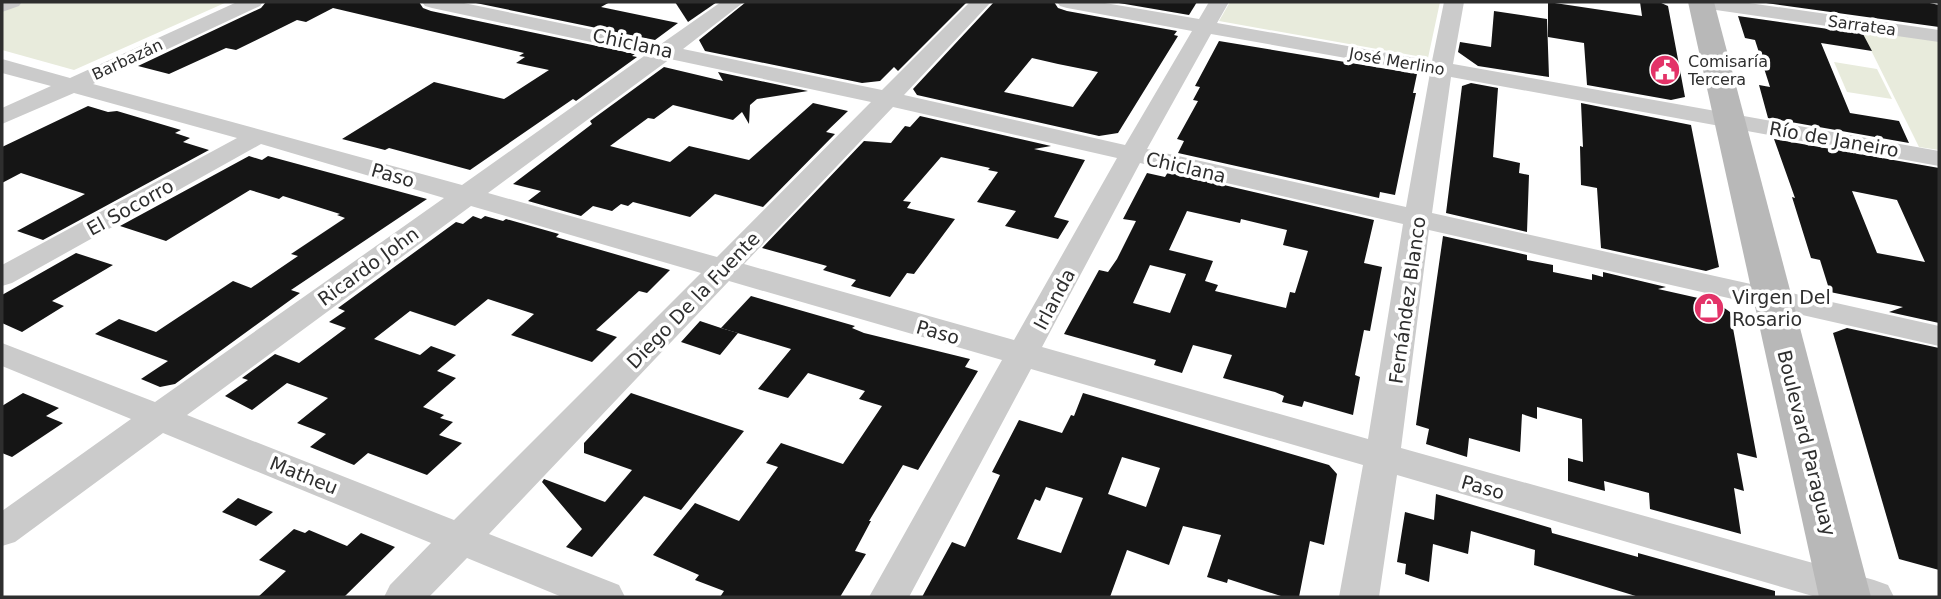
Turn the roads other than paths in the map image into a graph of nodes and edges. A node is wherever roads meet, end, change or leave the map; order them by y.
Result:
1 (12, 2) edge
2 (253, 2) edge
3 (432, 2) edge
4 (734, 2) edge
5 (981, 2) edge
6 (1067, 2) edge
7 (1454, 2) edge
8 (1702, 2) edge
9 (2, 6) edge
10 (1212, 14) edge
11 (1939, 36) edge
12 (667, 50) junction
13 (2, 66) edge
14 (1441, 69) junction
15 (71, 85) junction
16 (885, 98) junction
17 (2, 117) edge
18 (1728, 120) junction
19 (258, 136) junction
20 (1132, 154) junction
21 (1939, 158) edge
22 (466, 195) junction
23 (1419, 220) junction
24 (722, 270) junction
25 (2, 277) edge
26 (1772, 300) junction
27 (1939, 336) edge
28 (2, 354) edge
29 (1023, 356) junction
30 (159, 417) junction
31 (1384, 459) junction
32 (2, 531) edge
33 (461, 538) junction
34 (1854, 594) edge
35 (404, 597) edge
36 (605, 597) edge
37 (889, 597) edge
38 (1359, 597) edge

1 - 9 street
2 - 15 street, Barbazán
3 - 12 street, Chiclana
4 - 12 street, Ricardo John
5 - 16 street, Diego De la Fuente
6 - 10 street, José Merlino
7 - 14 street, Fernández Blanco
8 - 11 street, Sarratea
8 - 18 main road, Boulevard Paraguay
10 - 14 street, José Merlino
10 - 20 street, Irlanda
12 - 16 street, Chiclana
12 - 22 street, Ricardo John
13 - 15 street, Paso
14 - 18 street, José Merlino
14 - 23 street, Fernández Blanco
15 - 17 street, Barbazán
15 - 19 street, Paso
16 - 20 street, Chiclana
16 - 24 street, Diego De la Fuente
18 - 21 street, Río de Janeiro
18 - 26 main road, Boulevard Paraguay
19 - 22 street, Paso
19 - 25 street, El Socorro
20 - 23 street, Chiclana
20 - 29 street, Irlanda
22 - 24 street, Paso
22 - 30 street, Ricardo John
23 - 26 street, Chiclana
23 - 31 street, Fernández Blanco
24 - 29 street, Paso
24 - 33 street, Diego De la Fuente
26 - 27 street, Chiclana
26 - 34 main road, Boulevard Paraguay
28 - 30 street, Matheu
29 - 31 street, Paso
29 - 37 street, Irlanda
30 - 32 street, Ricardo John
30 - 33 street, Matheu
31 - 34 street, Paso
31 - 38 street, Fernández Blanco
33 - 35 street, Diego De la Fuente
33 - 36 street, Matheu

